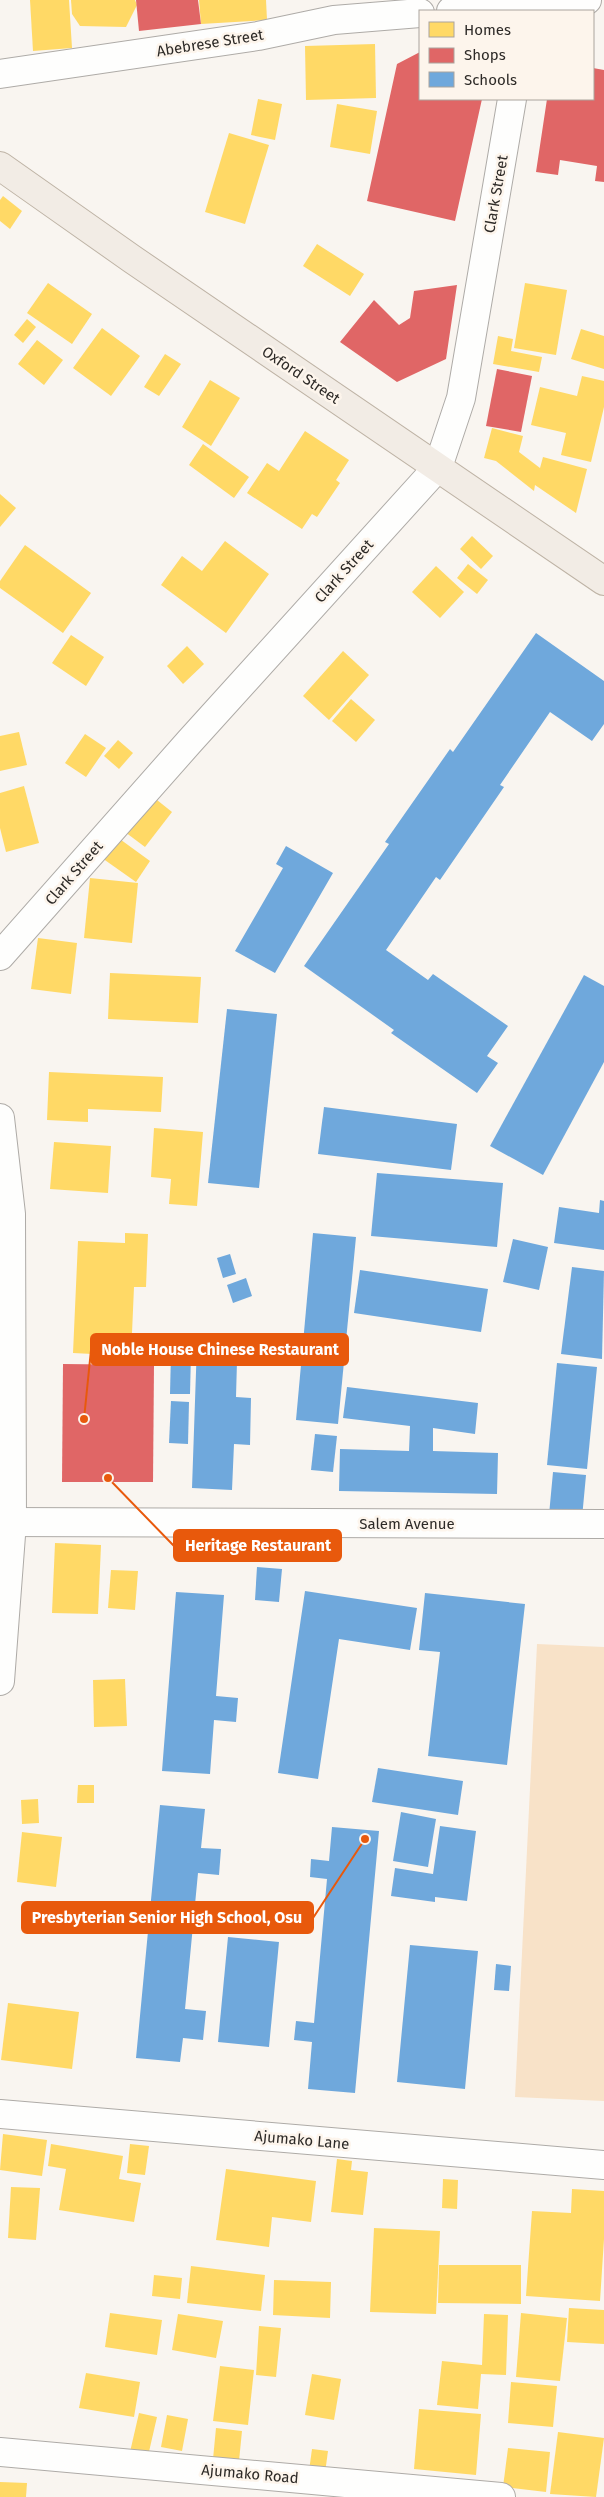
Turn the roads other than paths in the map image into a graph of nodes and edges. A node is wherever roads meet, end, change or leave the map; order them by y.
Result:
1 (587, 0) edge
2 (527, 8) edge
3 (335, 10) edge
4 (476, 10) edge
5 (419, 14) edge
6 (0, 74) edge
7 (512, 100) edge
8 (0, 166) edge
9 (438, 468) junction
10 (604, 582) edge
11 (0, 956) edge
12 (0, 1118) edge
13 (6, 1522) edge
14 (604, 1524) edge
15 (0, 1681) edge
16 (0, 2114) edge
17 (604, 2165) edge
18 (0, 2452) edge
19 (501, 2497) edge

1 - 2 street
2 - 4 street
3 - 5 street, Abebrese Street
3 - 6 street, Abebrese Street
7 - 9 street, Clark Street
8 - 9 main road, Oxford Street
9 - 10 main road, Oxford Street
9 - 11 street, Clark Street
12 - 13 street
13 - 14 street, Salem Avenue
13 - 15 street
16 - 17 street, Ajumako Lane
18 - 19 street, Ajumako Road

